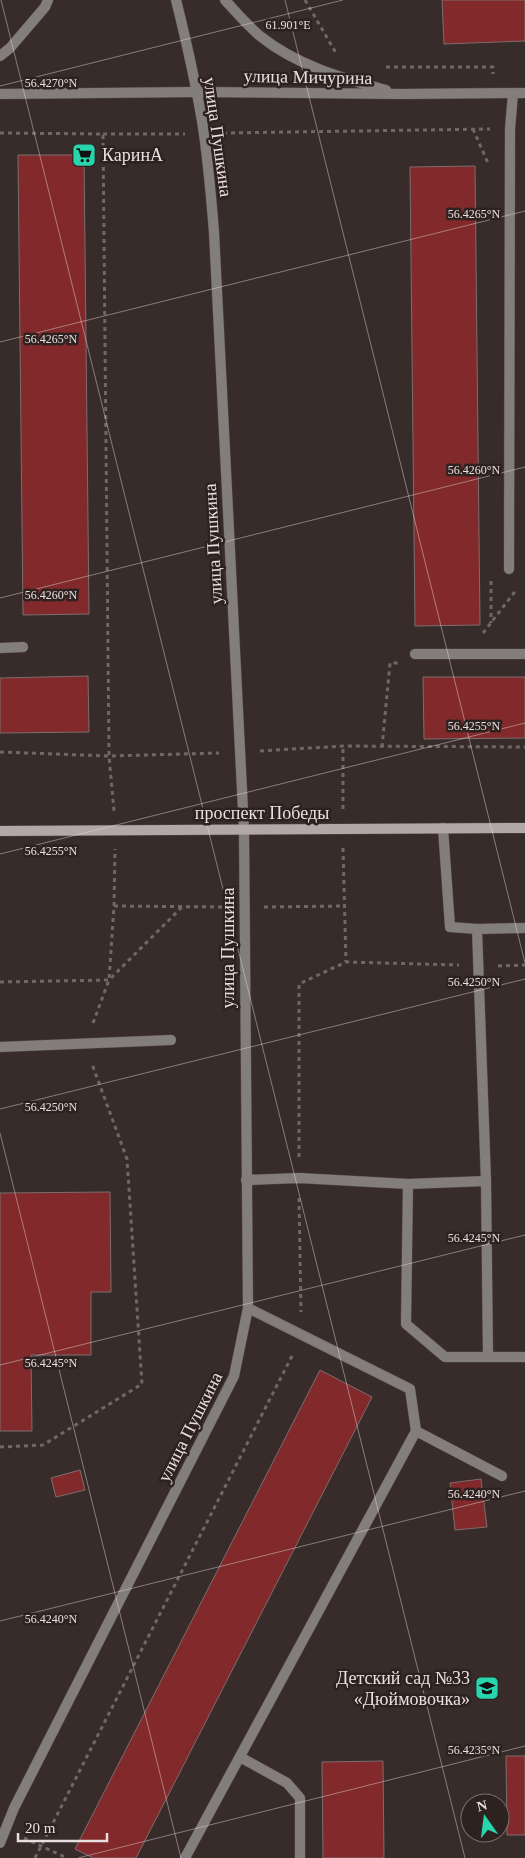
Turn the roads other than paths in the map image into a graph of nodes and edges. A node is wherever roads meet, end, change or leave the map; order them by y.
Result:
1 (48, 0) edge
2 (176, 0) edge
3 (225, 0) edge
4 (0, 56) edge
5 (196, 92) junction
6 (513, 93) junction
7 (525, 93) edge
8 (0, 94) edge
9 (401, 94) junction
10 (509, 569) dead end
11 (23, 647) dead end
12 (0, 648) edge
13 (415, 654) dead end
14 (525, 654) edge
15 (443, 828) junction
16 (525, 828) edge
17 (0, 830) edge
18 (244, 830) junction
19 (525, 928) edge
20 (476, 929) junction
21 (171, 1040) dead end
22 (0, 1047) edge
23 (246, 1180) junction
24 (486, 1181) junction
25 (408, 1184) junction
26 (248, 1308) junction
27 (488, 1357) junction
28 (525, 1357) edge
29 (416, 1431) junction
30 (502, 1476) dead end
31 (240, 1756) junction
32 (0, 1843) edge
33 (185, 1858) edge
34 (300, 1858) edge

1 - 4 street
2 - 5 street, улица Пушкина
3 - 9 street
5 - 8 street, улица Мичурина
5 - 9 street, улица Мичурина
5 - 18 street, улица Пушкина
6 - 7 street, улица Мичурина
6 - 9 street, улица Мичурина
6 - 10 street
11 - 12 street
13 - 14 street
15 - 16 main road, проспект Победы
15 - 18 main road, проспект Победы
15 - 20 street
17 - 18 main road, проспект Победы
18 - 23 street, улица Пушкина
19 - 20 street
20 - 24 street
21 - 22 street
23 - 25 street
23 - 26 street, улица Пушкина
24 - 25 street
24 - 27 street
25 - 27 street
26 - 29 street
26 - 32 street, улица Пушкина
27 - 28 street
29 - 30 street
29 - 31 street
31 - 33 street
31 - 34 street

